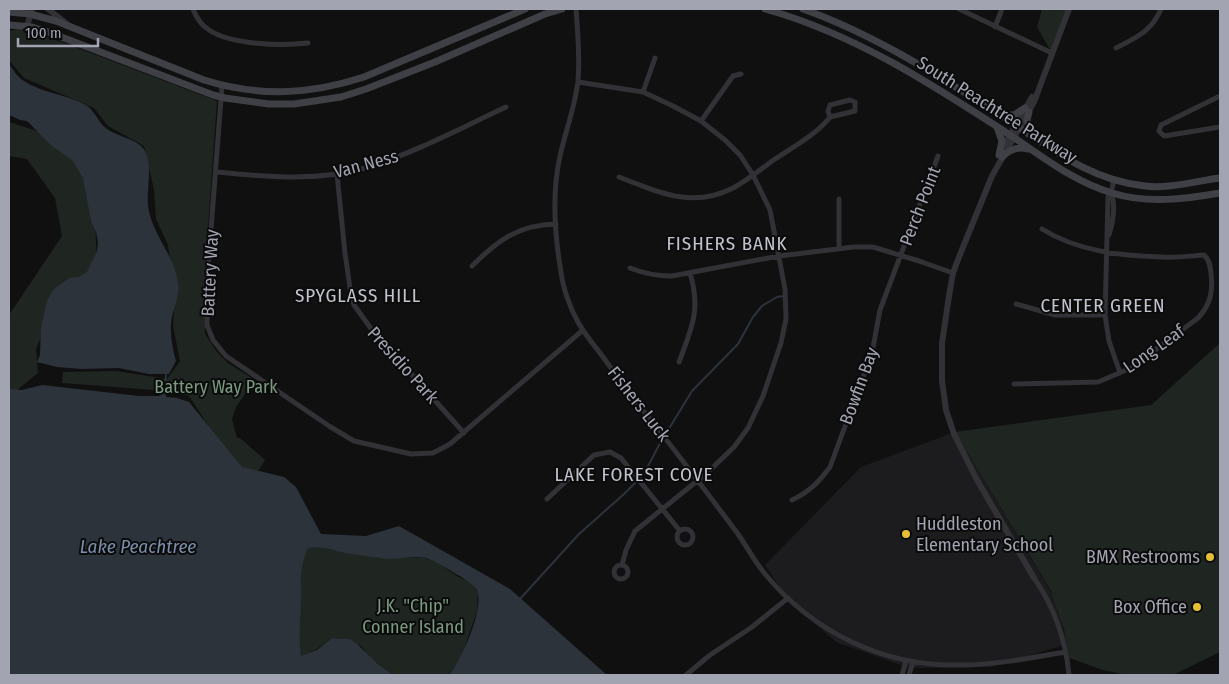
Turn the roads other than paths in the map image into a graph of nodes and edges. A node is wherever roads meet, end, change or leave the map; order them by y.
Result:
1 (48, 9) edge
2 (193, 9) edge
3 (525, 9) edge
4 (562, 9) edge
5 (576, 9) edge
6 (765, 9) edge
7 (803, 9) edge
8 (958, 9) edge
9 (1002, 9) edge
10 (1069, 9) edge
11 (1161, 9) edge
12 (9, 10) edge
13 (31, 11) edge
14 (9, 25) edge
15 (27, 26) junction
16 (995, 27) junction
17 (79, 30) junction
18 (308, 43) dead end
19 (1116, 48) dead end
20 (1052, 53) junction
21 (655, 58) dead end
22 (741, 74) dead end
23 (578, 82) junction
24 (222, 86) junction
25 (643, 92) junction
26 (1220, 96) edge
27 (221, 97) junction
28 (506, 107) dead end
29 (1027, 110) junction
30 (1000, 114) junction
31 (830, 117) junction
32 (702, 122) junction
33 (1017, 126) junction
34 (997, 127) junction
35 (1220, 127) edge
36 (1032, 135) junction
37 (1012, 136) junction
38 (1031, 149) junction
39 (938, 156) dead end
40 (1000, 156) junction
41 (217, 172) junction
42 (336, 174) junction
43 (753, 175) junction
44 (619, 177) dead end
45 (1220, 178) edge
46 (1114, 180) junction
47 (1111, 193) junction
48 (1220, 193) edge
49 (839, 199) dead end
50 (556, 224) junction
51 (1042, 229) dead end
52 (839, 248) junction
53 (1108, 252) junction
54 (901, 255) junction
55 (779, 256) junction
56 (472, 266) dead end
57 (630, 268) dead end
58 (690, 273) junction
59 (953, 274) junction
60 (1016, 304) dead end
61 (1105, 315) junction
62 (584, 330) junction
63 (679, 362) dead end
64 (1120, 373) junction
65 (1014, 384) dead end
66 (464, 433) junction
67 (698, 480) junction
68 (546, 499) dead end
69 (792, 500) dead end
70 (662, 509) junction
71 (680, 531) dead end
72 (622, 565) dead end
73 (1034, 578) joint
74 (788, 598) junction
75 (1065, 652) junction
76 (906, 661) junction
77 (913, 662) junction
78 (686, 675) edge
79 (902, 675) edge
80 (909, 675) edge
81 (1068, 675) edge

1 - 17 street
2 - 18 street
3 - 24 main road
4 - 27 main road
5 - 23 street, Fishers Luck
6 - 34 main road, South Peachtree Parkway
7 - 30 main road, South Peachtree Parkway
8 - 16 street
9 - 16 street
10 - 20 street
11 - 19 street
12 - 13 main road
13 - 15 street
13 - 17 main road
14 - 15 main road
15 - 27 main road
16 - 20 street
17 - 24 main road
20 - 29 street
21 - 25 street
22 - 32 street
23 - 25 street
23 - 50 street, Fishers Luck
24 - 27 street, Battery Way
25 - 32 street
26 - 35 street
27 - 41 street, Battery Way
28 - 42 street, Van Ness
29 - 30 main road
29 - 33 street
29 - 36 main road
30 - 33 main road, South Peachtree Parkway
31 - 31 street
31 - 43 street
32 - 43 street
33 - 36 main road, South Peachtree Parkway
33 - 37 street
34 - 37 main road, South Peachtree Parkway
34 - 40 main road
36 - 46 main road, South Peachtree Parkway
37 - 38 main road, South Peachtree Parkway
37 - 40 street
38 - 40 main road
38 - 47 main road, South Peachtree Parkway
39 - 54 street, Perch Point
40 - 59 street
41 - 42 street, Van Ness
41 - 66 street, Battery Way
42 - 66 street, Presidio Park
43 - 44 street
43 - 55 street
45 - 46 main road, South Peachtree Parkway
46 - 47 street
47 - 48 main road, South Peachtree Parkway
47 - 53 street
49 - 52 street
50 - 56 street
50 - 62 street, Fishers Luck
51 - 53 street, Long Leaf
52 - 54 street
52 - 55 street
53 - 61 street
53 - 64 street, Long Leaf
54 - 59 street
54 - 69 street, Bowfin Bay
55 - 58 street
55 - 67 street
57 - 58 street
58 - 63 street
59 - 73 street
60 - 61 street
61 - 64 street
62 - 66 street, Battery Way
62 - 67 street, Fishers Luck
64 - 65 street, Long Leaf
67 - 70 street
67 - 74 street, Fishers Luck
68 - 70 street
70 - 71 street
70 - 72 street
73 - 75 street
74 - 76 street, Fishers Luck
74 - 78 street
75 - 77 street, Fishers Luck
75 - 81 street
76 - 77 street, Fishers Luck
76 - 79 street
77 - 80 street

